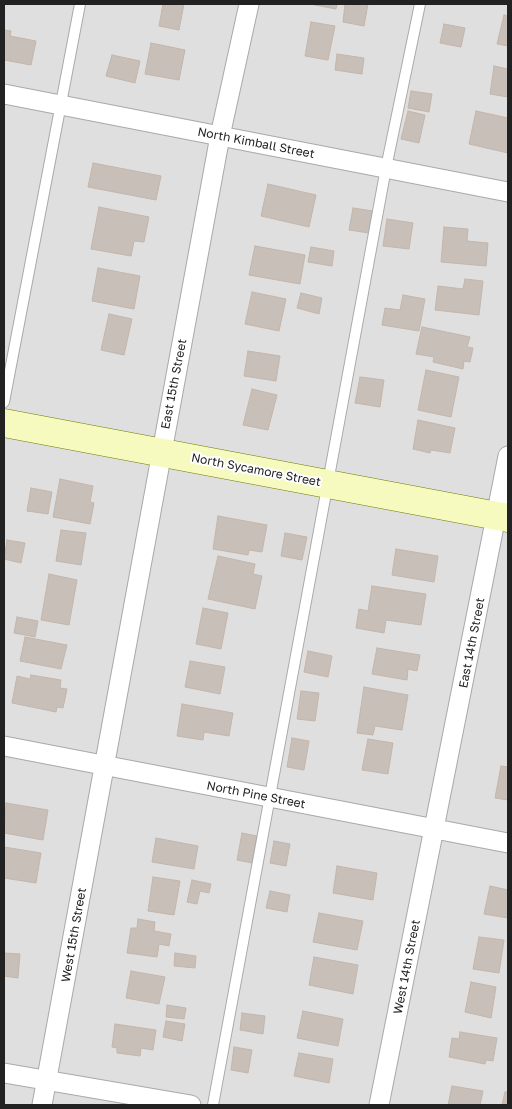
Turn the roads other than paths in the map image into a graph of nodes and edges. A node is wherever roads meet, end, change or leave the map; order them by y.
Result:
1 (80, 4) edge
2 (249, 4) edge
3 (420, 4) edge
4 (4, 94) edge
5 (60, 105) junction
6 (220, 136) junction
7 (386, 168) junction
8 (508, 192) edge
9 (4, 402) edge
10 (4, 423) edge
11 (161, 453) junction
12 (508, 456) edge
13 (326, 484) junction
14 (503, 517) edge
15 (4, 746) edge
16 (104, 765) junction
17 (269, 797) junction
18 (434, 829) junction
19 (508, 843) edge
20 (4, 1074) edge
21 (47, 1082) junction
22 (42, 1105) edge
23 (191, 1105) edge
24 (212, 1105) edge
25 (379, 1105) edge

1 - 5 lane
2 - 6 street, East 15th Street
3 - 7 lane
4 - 5 street, North Kimball Street
5 - 6 street, North Kimball Street
5 - 9 lane
6 - 7 street, North Kimball Street
6 - 11 street, East 15th Street
7 - 8 street, North Kimball Street
7 - 13 lane
10 - 11 main road, North Sycamore Street
11 - 13 main road, North Sycamore Street
11 - 16 street, East 15th Street
12 - 14 street, East 14th Street
13 - 14 main road, North Sycamore Street
13 - 17 lane
14 - 18 street, East 14th Street
15 - 16 street, North Pine Street
16 - 17 street, North Pine Street
16 - 21 street, West 15th Street
17 - 18 street, North Pine Street
17 - 24 lane
18 - 19 street, North Pine Street
18 - 25 street, West 14th Street
20 - 21 street
21 - 22 street, West 15th Street
21 - 23 street

